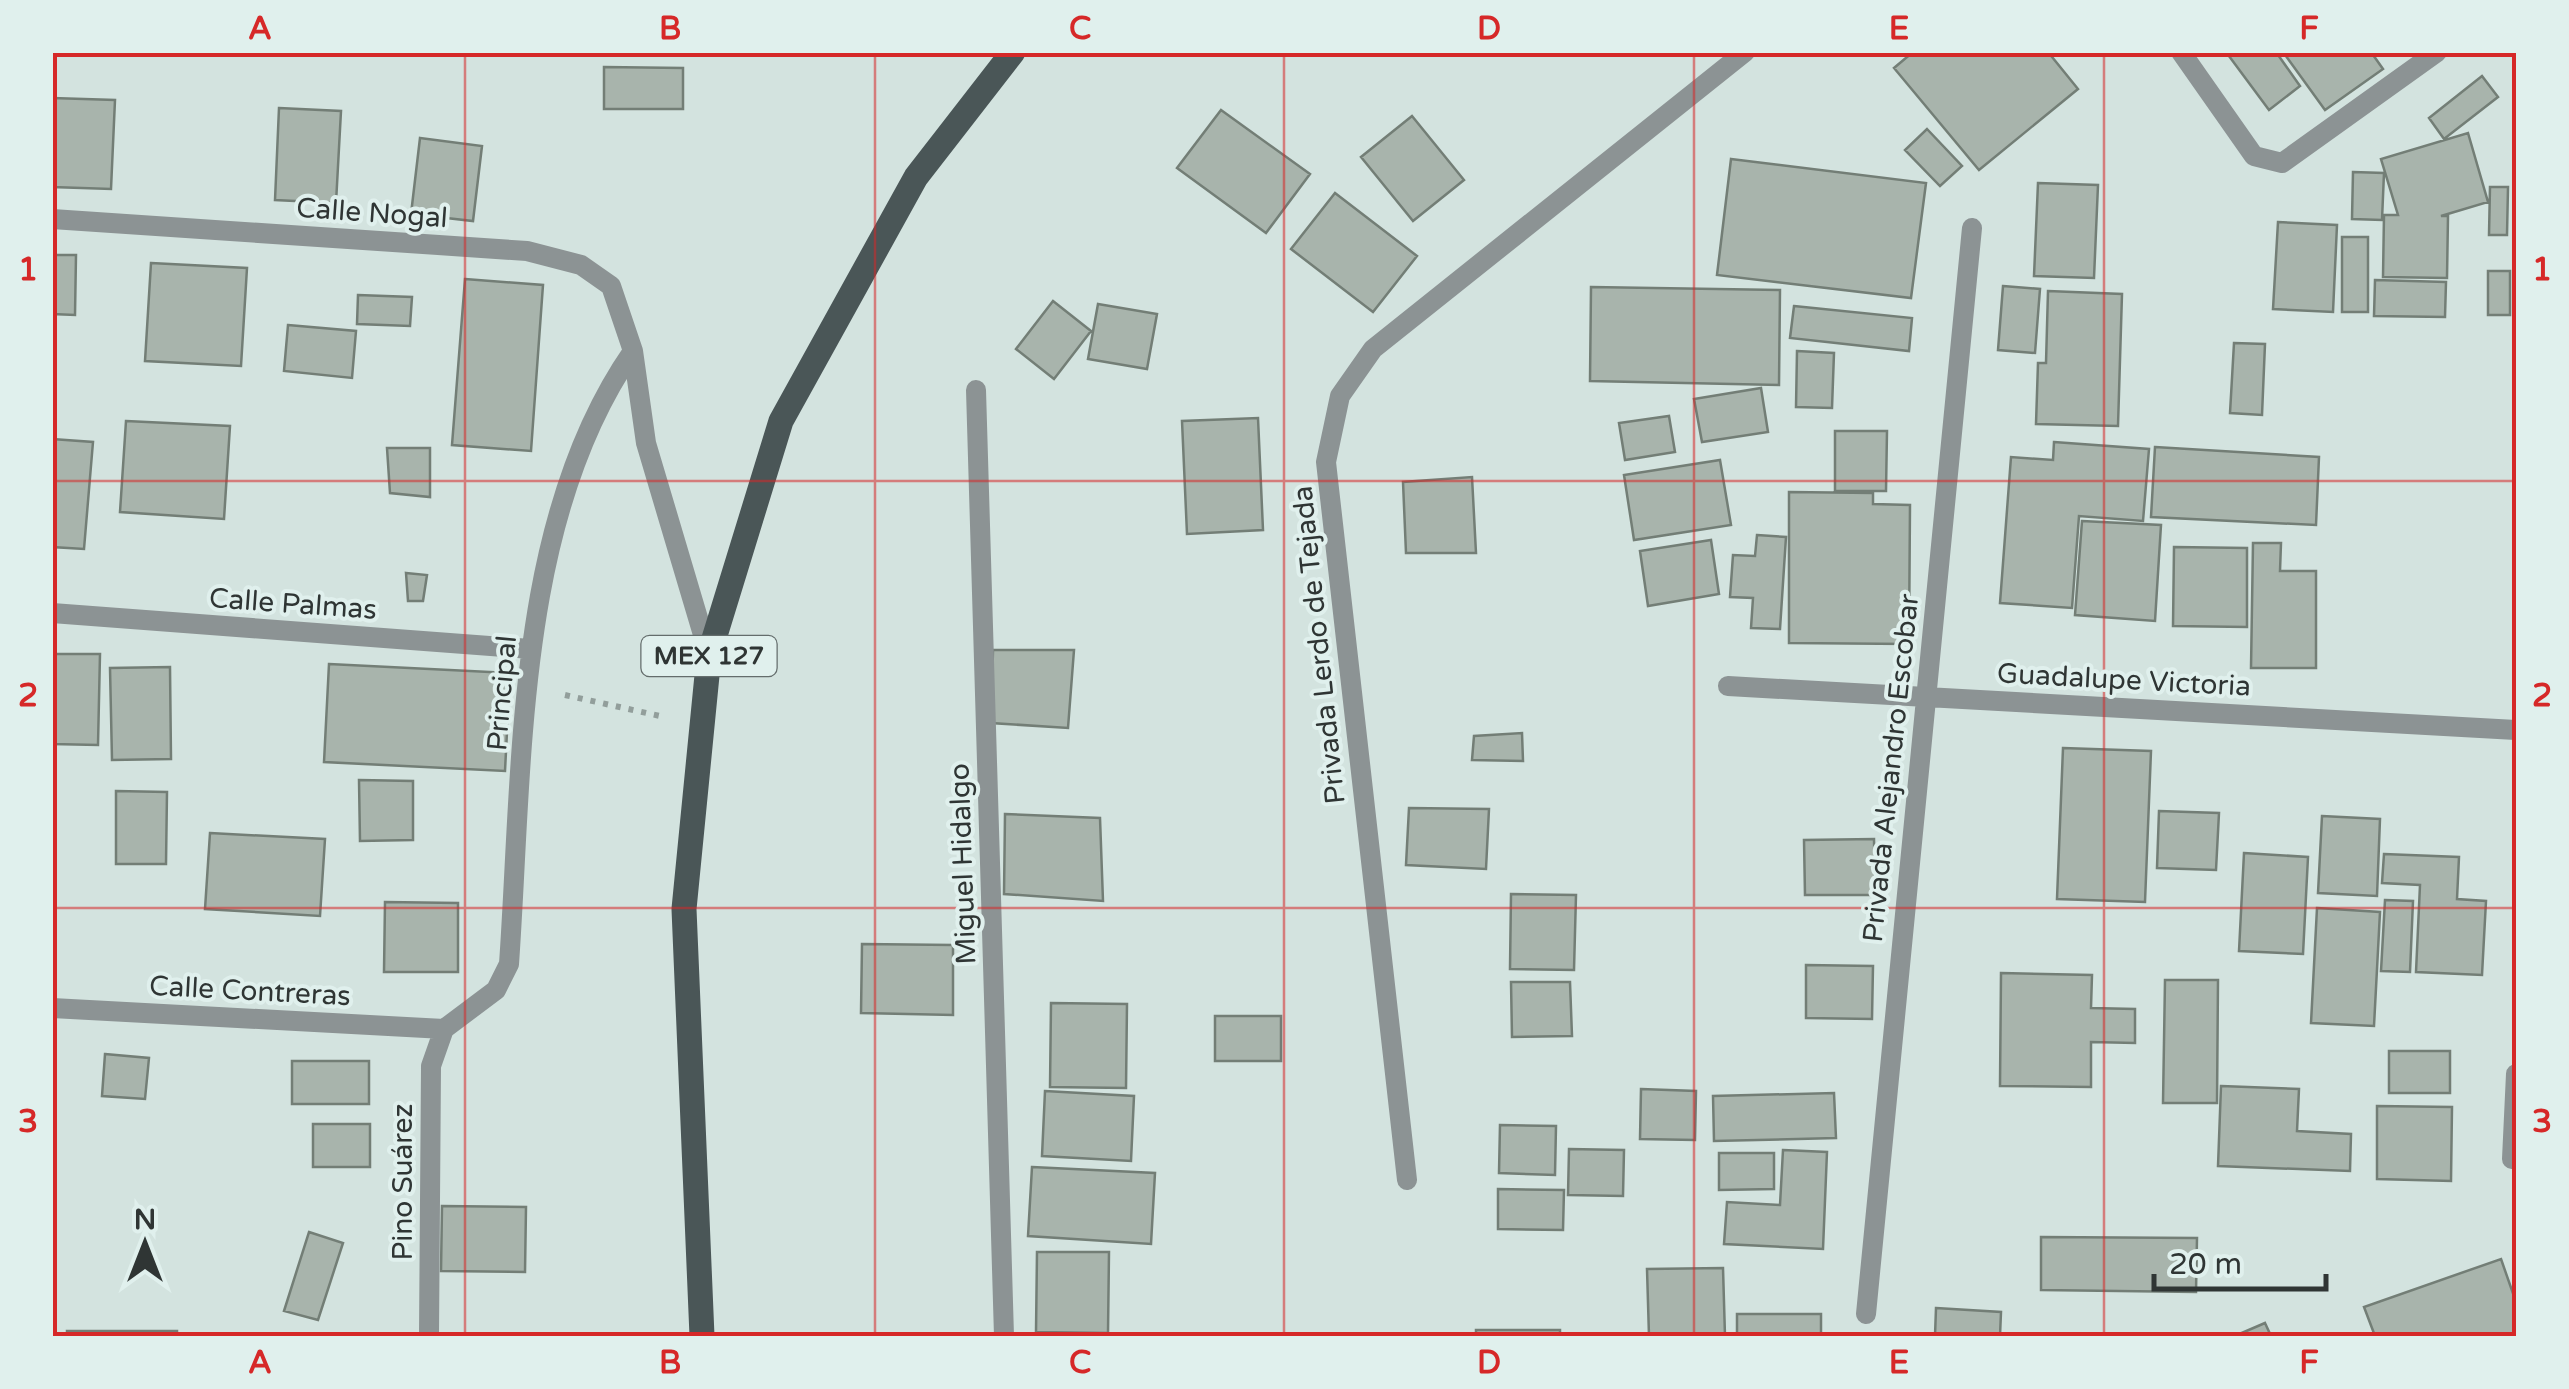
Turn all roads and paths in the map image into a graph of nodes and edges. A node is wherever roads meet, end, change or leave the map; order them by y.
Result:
1 (1013, 52) edge
2 (1745, 52) edge
3 (2181, 52) edge
4 (2438, 52) edge
5 (52, 219) edge
6 (1972, 228) dead end
7 (633, 351) junction
8 (976, 390) dead end
9 (52, 614) edge
10 (530, 648) junction
11 (709, 655) junction
12 (1728, 686) dead end
13 (529, 687) junction
14 (1926, 696) junction
15 (700, 725) junction
16 (2516, 730) edge
17 (52, 1008) edge
18 (444, 1029) junction
19 (2516, 1074) edge
20 (2512, 1159) dead end
21 (1407, 1180) dead end
22 (1866, 1314) dead end
23 (429, 1336) edge
24 (702, 1336) edge
25 (1004, 1336) edge

1 - 11 main road, MEX 127
2 - 21 street, Privada Lerdo de Tejada
3 - 4 street
5 - 7 street, Calle Nogal
6 - 14 street, Privada Alejandro Escobar
7 - 10 street, Principal
7 - 11 street, Calle Nogal
8 - 25 street, Miguel Hidalgo
9 - 10 street, Calle Palmas
10 - 13 street, Principal
11 - 15 main road, MEX 127
12 - 14 street, Guadalupe Victoria
13 - 15 path
13 - 18 street, Principal
14 - 16 street, Guadalupe Victoria
14 - 22 street, Privada Alejandro Escobar
15 - 24 main road, MEX 127
17 - 18 street, Calle Contreras
18 - 23 street, Pino Suárez
19 - 20 street

